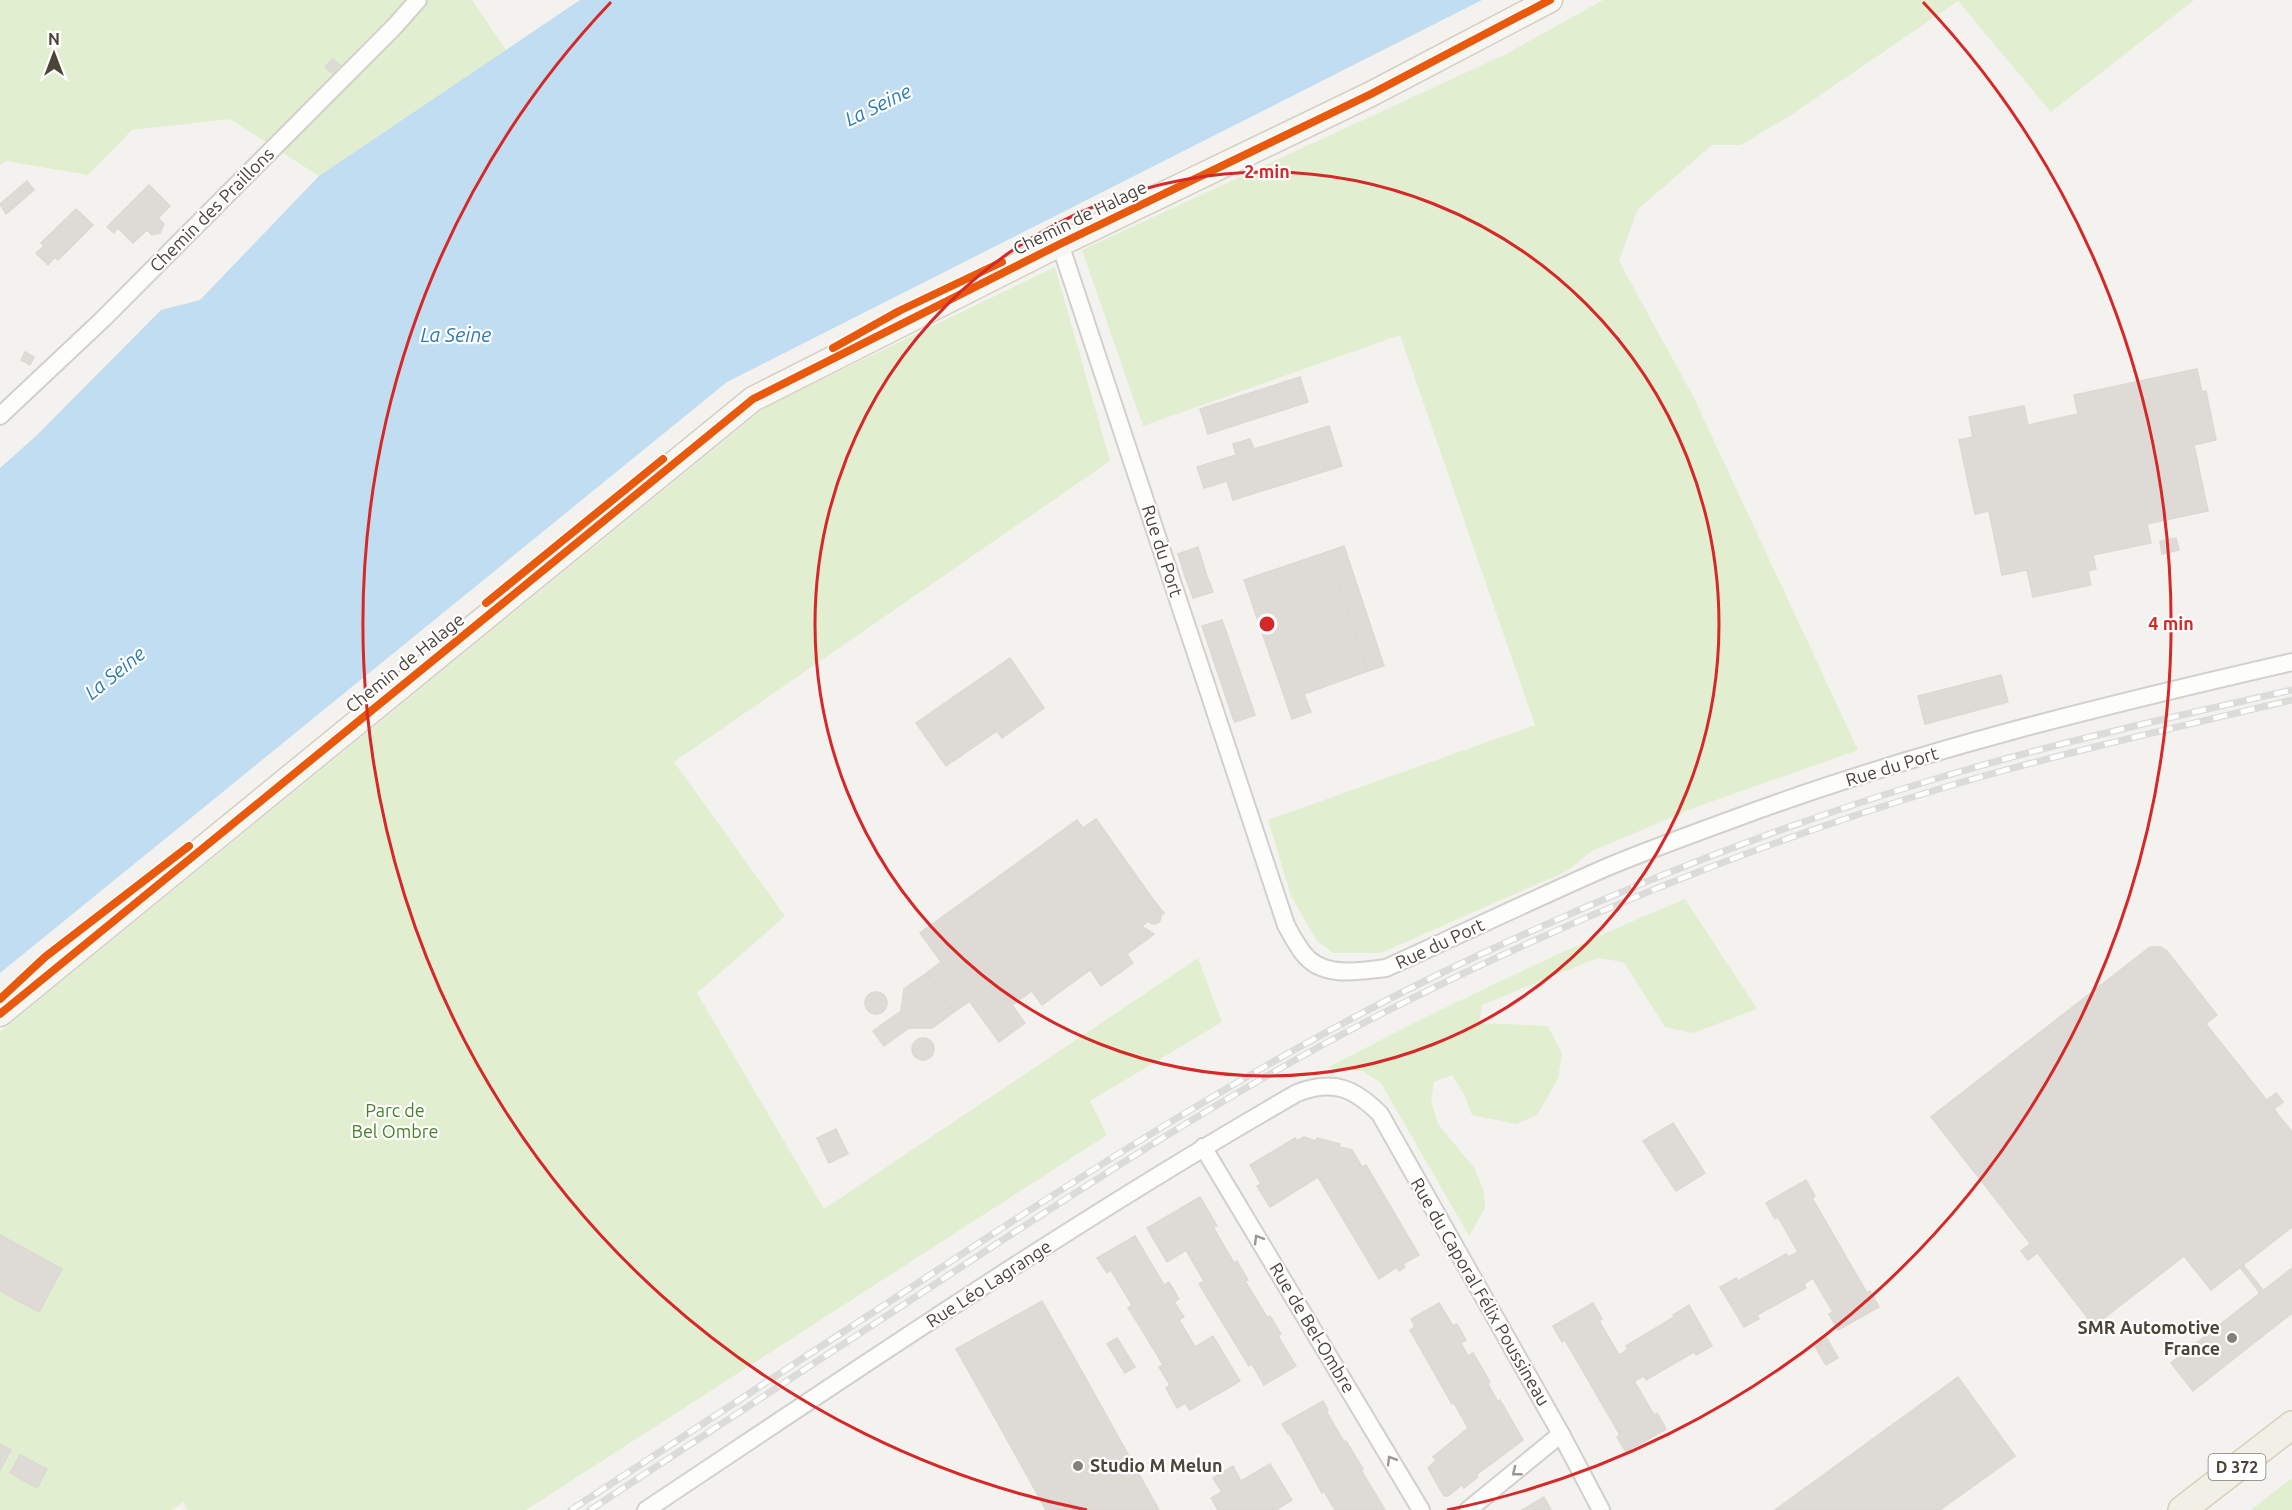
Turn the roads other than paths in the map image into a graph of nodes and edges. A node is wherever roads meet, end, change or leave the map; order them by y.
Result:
1 (418, 0) edge
2 (1550, 0) edge
3 (1060, 244) junction
4 (0, 416) edge
5 (2292, 662) edge
6 (0, 1014) edge
7 (1344, 1088) joint
8 (1203, 1147) junction
9 (2292, 1425) edge
10 (1561, 1434) junction
11 (646, 1510) edge
12 (1421, 1510) edge
13 (1468, 1510) edge
14 (1601, 1510) edge
15 (2182, 1510) edge

1 - 4 street, Chemin des Praillons
2 - 3 street, Chemin de Halage
3 - 5 street, Rue du Port
3 - 6 street, Chemin de Halage
7 - 8 street, Rue Léo Lagrange
7 - 10 street, Rue du Caporal Félix Poussineau
8 - 11 street, Rue Léo Lagrange
12 -> 8 street, Rue de Bel-Ombre
9 - 15 main road, D 372
10 -> 13 street
10 - 14 street, Rue du Caporal Félix Poussineau

